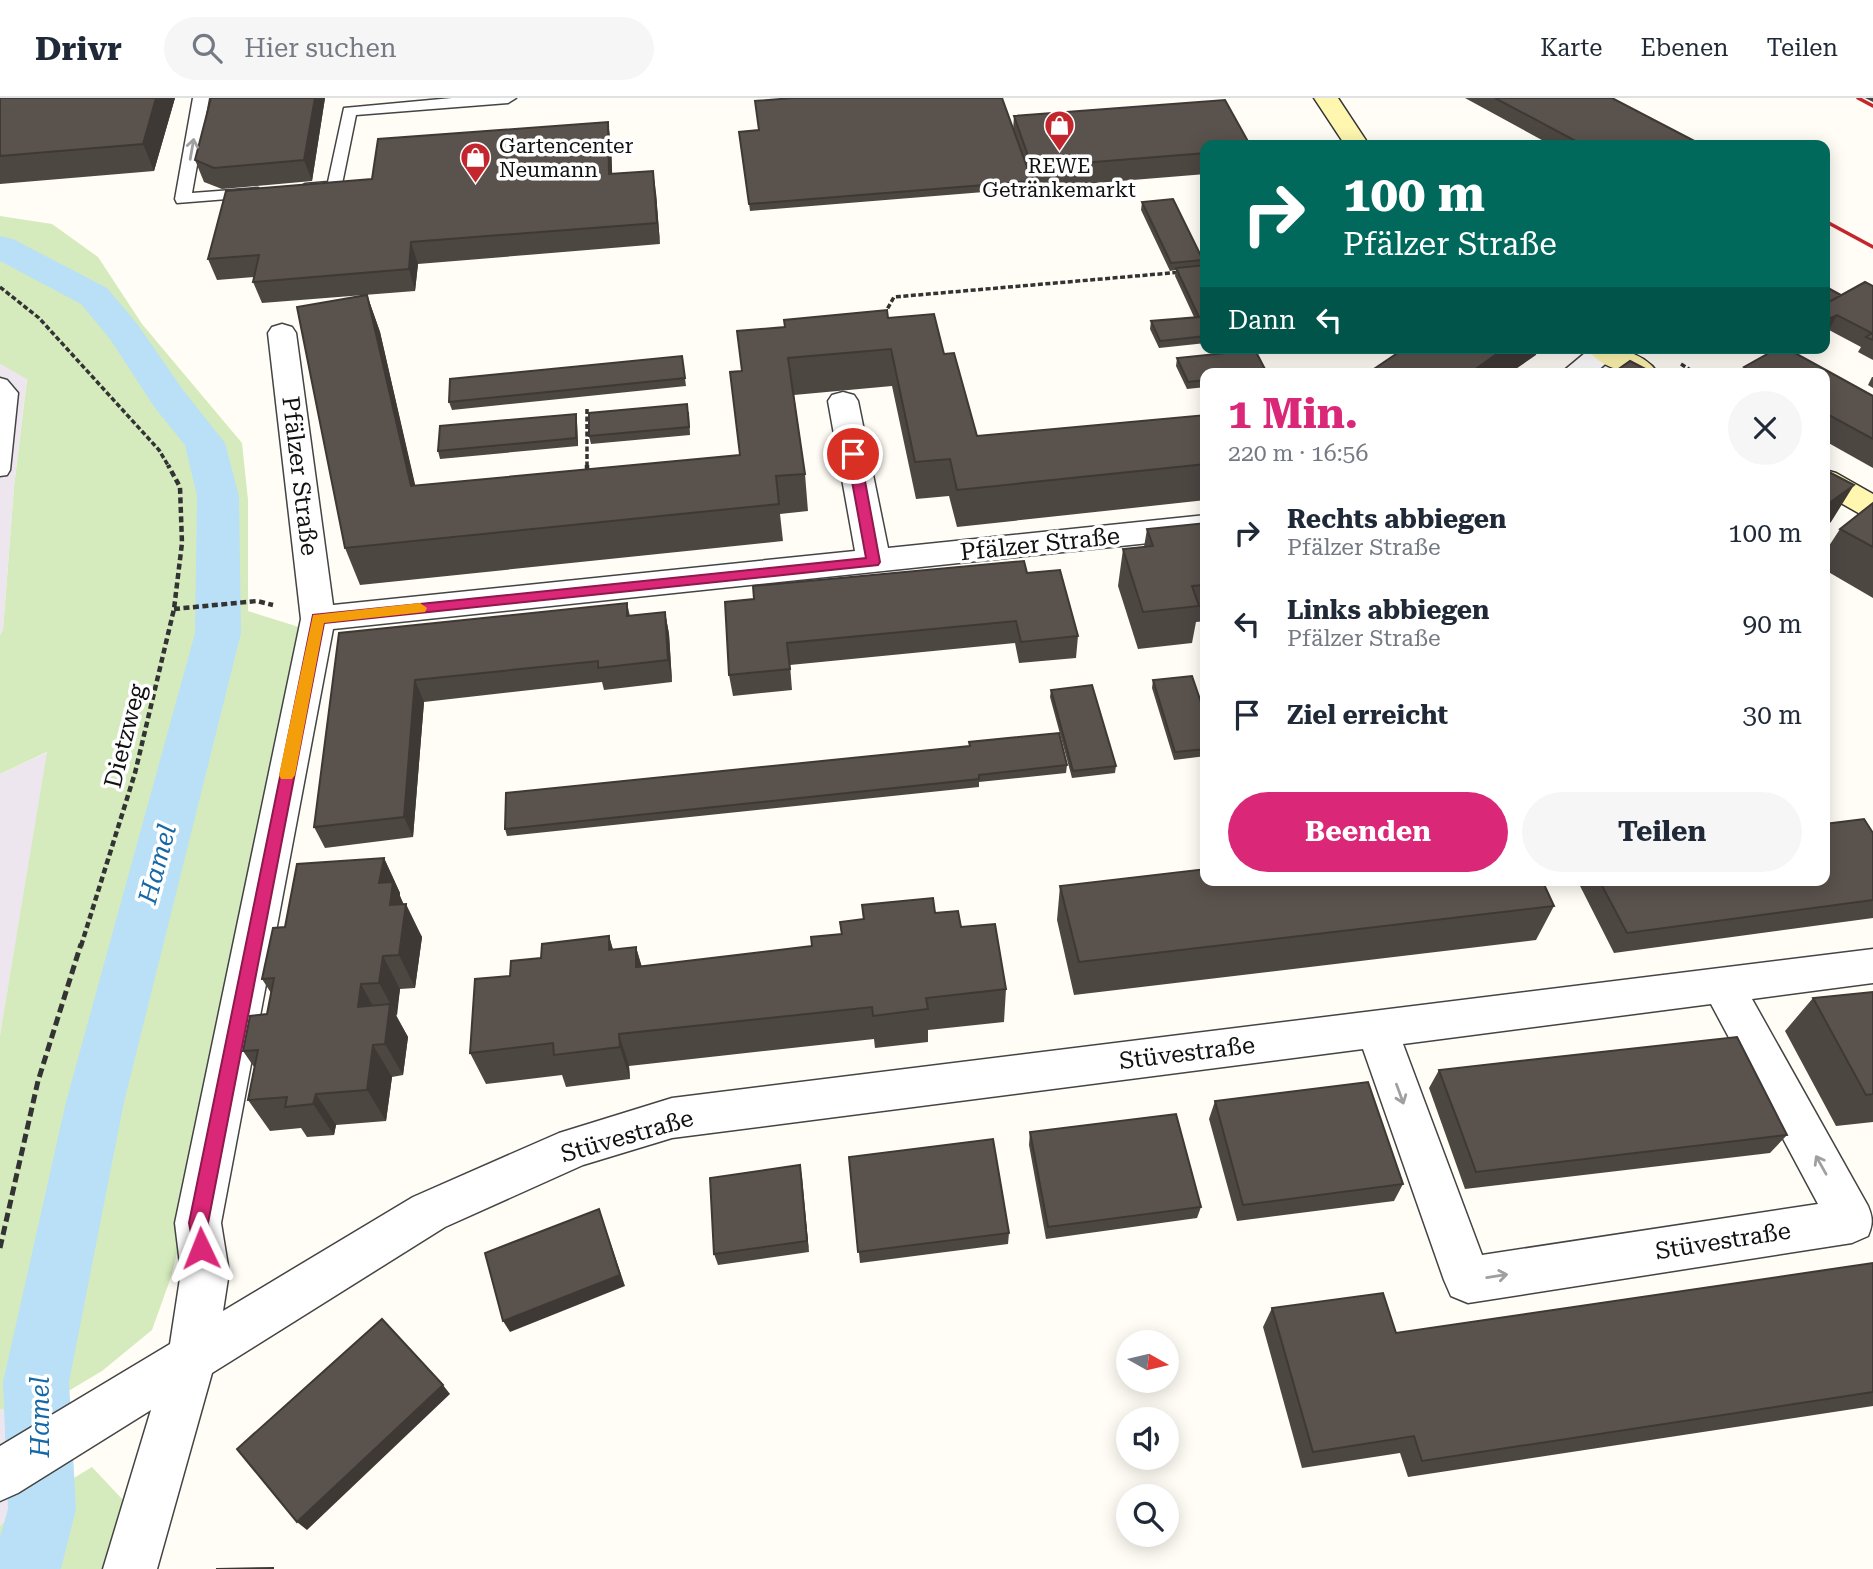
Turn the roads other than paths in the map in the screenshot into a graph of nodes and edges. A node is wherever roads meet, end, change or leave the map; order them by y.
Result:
1 (201, 98) edge
2 (509, 98) edge
3 (1326, 98) edge
4 (1354, 140) edge
5 (282, 333) dead end
6 (1599, 354) edge
7 (1611, 354) edge
8 (1582, 368) edge
9 (1635, 368) edge
10 (0, 384) edge
11 (843, 401) edge
12 (0, 470) edge
13 (1830, 483) edge
14 (1873, 508) edge
15 (1200, 527) edge
16 (874, 562) junction
17 (318, 619) junction
18 (1873, 966) edge
19 (1723, 986) junction
20 (1377, 1030) junction
21 (1863, 1219) edge
22 (192, 1356) junction
23 (11, 1469) edge
24 (130, 1569) edge

2 -> 1 lane
3 - 4 main road
5 - 17 street, Pfälzer Straße
6 - 8 street
7 - 9 main road
10 - 12 lane
11 - 16 street
13 - 14 main road
15 - 16 street, Pfälzer Straße
16 - 17 street, Pfälzer Straße
17 - 22 street, Pfälzer Straße
18 - 19 street, Stüvestraße
19 - 20 street, Stüvestraße
21 -> 19 street, Stüvestraße
20 -> 21 street, Stüvestraße
20 - 22 street, Stüvestraße
22 - 23 street, Stüvestraße
22 - 24 street, Pfälzer Straße

